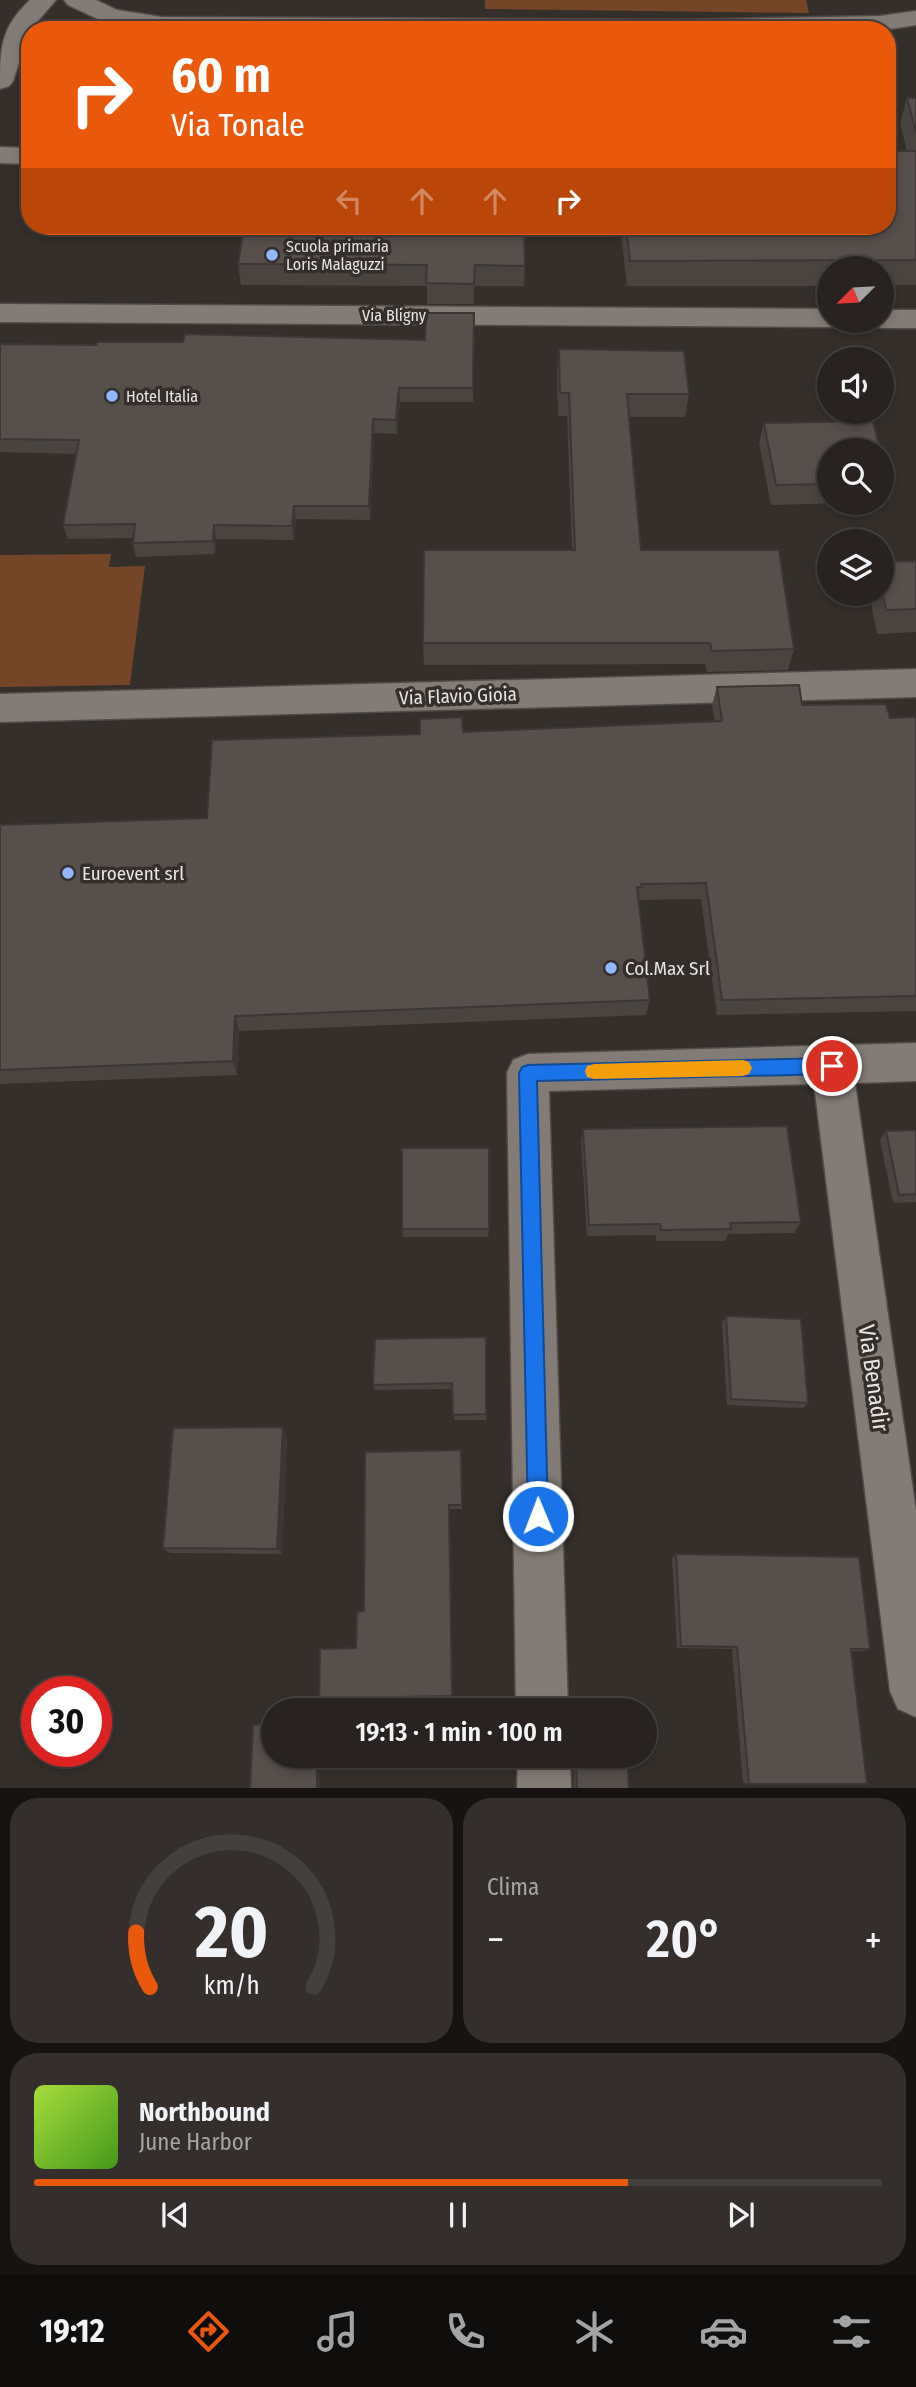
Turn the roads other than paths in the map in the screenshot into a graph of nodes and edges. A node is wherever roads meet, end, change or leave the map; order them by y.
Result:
1 (44, 0) edge
2 (76, 0) edge
3 (911, 17) edge
4 (23, 21) edge
5 (143, 21) edge
6 (819, 21) edge
7 (21, 25) edge
8 (0, 81) edge
9 (0, 155) edge
10 (21, 156) edge
11 (0, 313) edge
12 (817, 318) edge
13 (894, 319) edge
14 (916, 319) edge
15 (916, 683) edge
16 (0, 708) edge
17 (916, 1062) edge
18 (832, 1066) junction
19 (916, 1691) edge
20 (542, 1698) edge
21 (544, 1768) edge
22 (544, 1788) edge

1 - 4 street
2 - 5 street
3 - 6 street
7 - 8 street
9 - 10 street
11 - 12 street, Via Bligny
13 - 14 street
15 - 16 street, Via Flavio Gioia
17 - 18 street
18 - 19 street, Via Benadir
18 - 20 street
21 - 22 street

